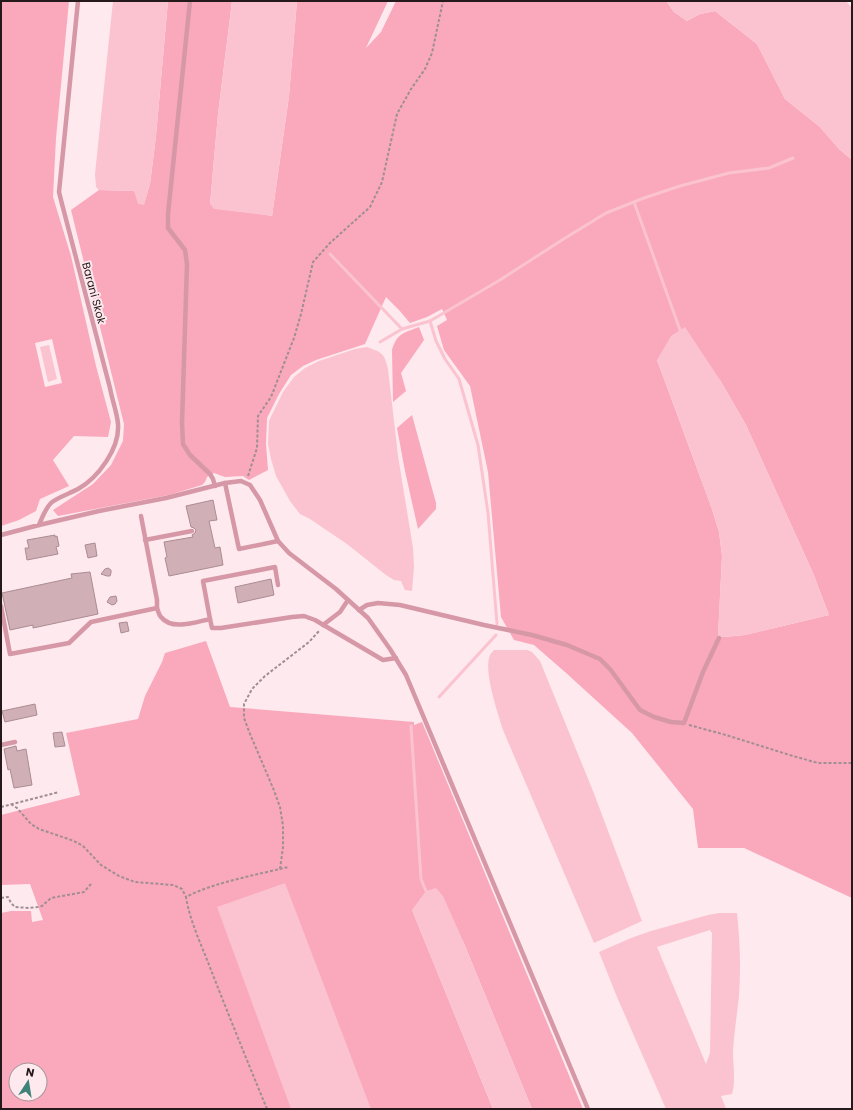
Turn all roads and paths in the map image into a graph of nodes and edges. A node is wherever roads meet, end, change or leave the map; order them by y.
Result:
1 (78, 1) edge
2 (190, 1) edge
3 (443, 1) edge
4 (246, 483) junction
5 (225, 484) junction
6 (215, 486) junction
7 (140, 516) dead end
8 (39, 525) junction
9 (192, 531) dead end
10 (1, 536) edge
11 (145, 540) junction
12 (278, 541) junction
13 (278, 585) dead end
14 (348, 600) junction
15 (1, 606) edge
16 (157, 608) junction
17 (359, 610) junction
18 (210, 619) junction
19 (323, 626) junction
20 (719, 638) dead end
21 (396, 658) junction
22 (684, 723) junction
23 (15, 742) dead end
24 (1, 745) edge
25 (852, 763) edge
26 (59, 792) dead end
27 (11, 804) junction
28 (1, 807) edge
29 (288, 867) dead end
30 (280, 869) junction
31 (91, 884) dead end
32 (186, 897) junction
33 (1, 898) edge
34 (267, 1109) edge
35 (588, 1109) edge

1 - 8 lane, Barani Skok
2 - 6 lane
3 - 4 path
4 - 5 lane
4 - 12 lane
5 - 6 lane
5 - 12 lane
6 - 8 lane
7 - 11 lane
8 - 10 lane
9 - 11 lane
11 - 16 lane
12 - 14 lane
13 - 18 lane
14 - 17 lane
14 - 19 lane
15 - 16 lane
16 - 18 lane
17 - 21 lane
17 - 22 lane
18 - 19 lane
19 - 21 lane
19 - 30 path
20 - 22 lane
21 - 35 lane
22 - 25 path
23 - 24 lane
26 - 27 path
27 - 28 path
27 - 32 path
29 - 30 path
30 - 32 path
31 - 33 path
32 - 34 path

